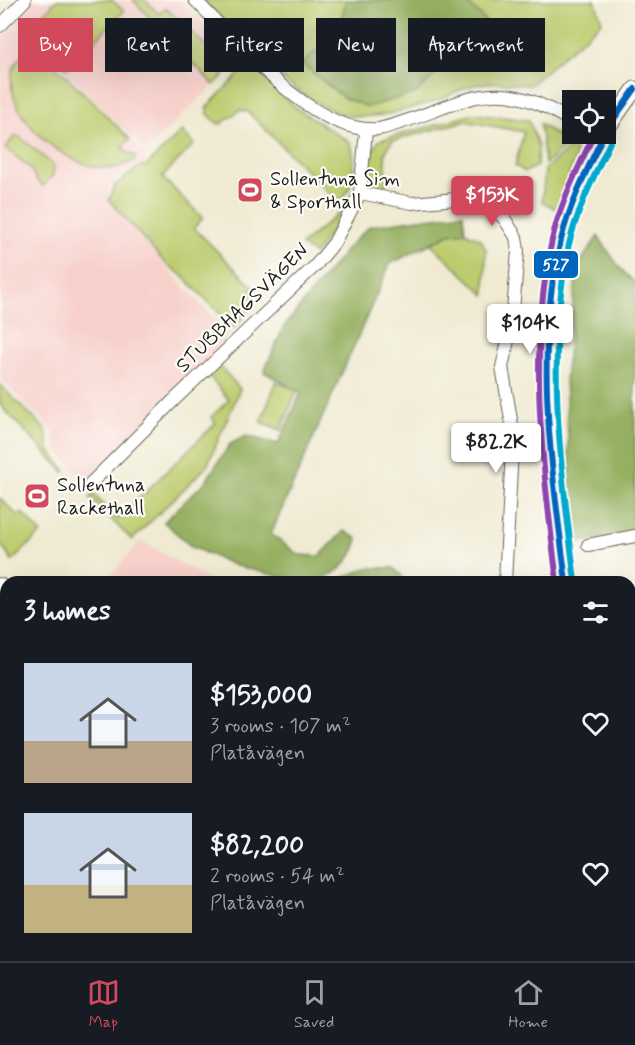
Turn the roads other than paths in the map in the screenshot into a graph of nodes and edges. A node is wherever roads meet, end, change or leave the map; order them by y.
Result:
1 (25, 0) edge
2 (195, 0) edge
3 (0, 26) edge
4 (635, 88) edge
5 (616, 112) edge
6 (562, 117) edge
7 (366, 130) junction
8 (595, 144) edge
9 (360, 193) junction
10 (91, 483) dead end
11 (635, 536) edge
12 (588, 545) dead end
13 (505, 576) edge
14 (565, 576) edge

1 - 3 street
2 - 7 street
4 - 5 street
6 - 7 street
7 - 9 street, STUBBHAGSVÄGEN
8 - 14 street
9 - 10 street, STUBBHAGSVÄGEN
9 - 13 street
11 - 12 street

